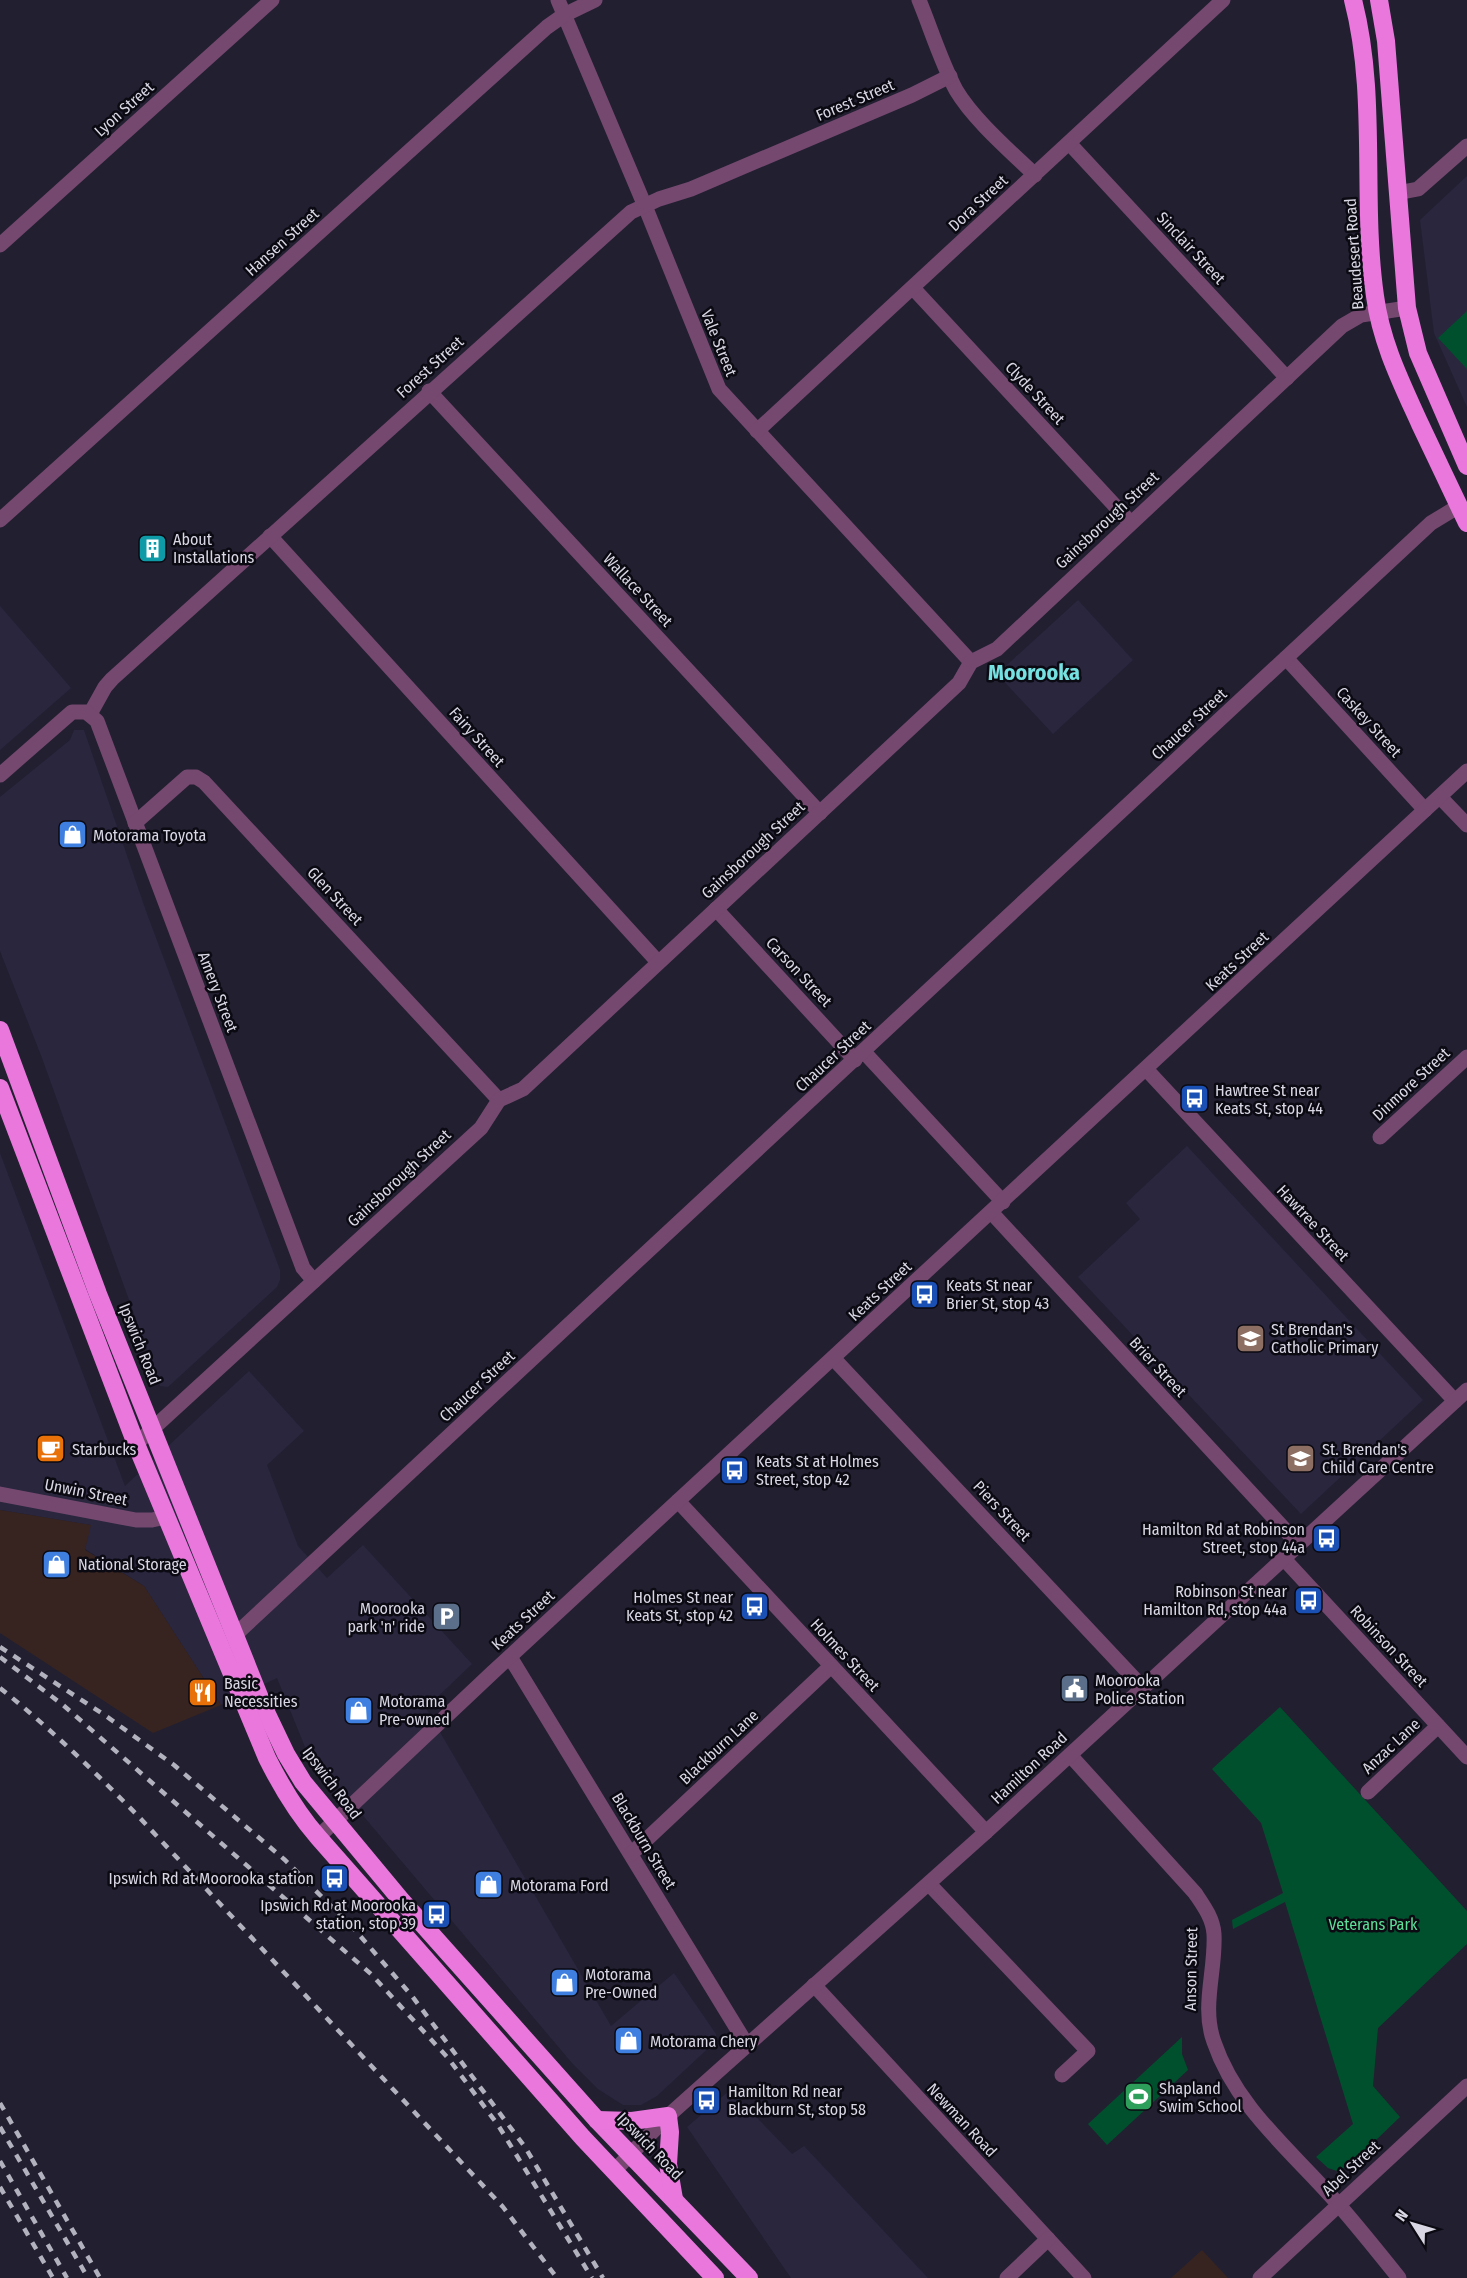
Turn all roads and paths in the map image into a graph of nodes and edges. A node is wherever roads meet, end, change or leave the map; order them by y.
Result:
1 (272, 0) edge
2 (595, 0) edge
3 (919, 0) edge
4 (1223, 0) edge
5 (1353, 0) edge
6 (1379, 0) edge
7 (561, 7) edge
8 (950, 76) junction
9 (1069, 142) junction
10 (1467, 146) edge
11 (1035, 175) junction
12 (1397, 193) junction
13 (644, 204) junction
14 (0, 245) edge
15 (913, 288) junction
16 (1407, 308) junction
17 (1377, 311) junction
18 (1287, 378) junction
19 (429, 391) junction
20 (757, 431) junction
21 (1467, 466) edge
22 (1459, 507) junction
23 (0, 520) edge
24 (1130, 522) junction
25 (1467, 523) edge
26 (270, 536) junction
27 (1287, 658) junction
28 (971, 662) junction
29 (90, 714) junction
30 (1467, 771) edge
31 (0, 775) edge
32 (1440, 796) junction
33 (1425, 810) junction
34 (820, 813) junction
35 (135, 823) junction
36 (1467, 825) edge
37 (716, 909) junction
38 (658, 962) junction
39 (0, 1030) edge
40 (860, 1056) junction
41 (1467, 1057) edge
42 (1146, 1068) junction
43 (0, 1088) edge
44 (499, 1100) junction
45 (1380, 1137) dead end
46 (1003, 1202) junction
47 (991, 1212) junction
48 (314, 1281) junction
49 (834, 1359) junction
50 (1463, 1395) edge
51 (154, 1430) junction
52 (136, 1444) junction
53 (0, 1494) edge
54 (678, 1501) junction
55 (166, 1517) junction
56 (1299, 1545) junction
57 (1284, 1559) junction
58 (235, 1635) junction
59 (510, 1657) junction
60 (831, 1666) junction
61 (1143, 1688) junction
62 (1438, 1726) junction
63 (1070, 1755) junction
64 (1467, 1757) edge
65 (1368, 1792) dead end
66 (335, 1821) junction
67 (986, 1832) junction
68 (318, 1837) junction
69 (631, 1854) junction
70 (929, 1884) junction
71 (814, 1985) junction
72 (747, 2045) junction
73 (1062, 2075) dead end
74 (1467, 2085) edge
75 (668, 2116) junction
76 (597, 2120) junction
77 (630, 2154) junction
78 (614, 2171) junction
79 (674, 2199) junction
80 (1339, 2205) junction
81 (1048, 2239) junction
82 (715, 2278) edge
83 (749, 2278) edge
84 (1007, 2278) edge
85 (1084, 2278) edge
86 (1260, 2278) edge
87 (1399, 2278) edge

1 - 14 street, Lyon Street
2 - 7 street, Hansen Street
3 - 8 street
4 - 9 street, Dora Street
5 - 17 highway, Beaudesert Road
6 - 12 highway
7 - 13 street, Vale Street
7 - 23 street, Hansen Street
8 - 11 street
8 - 13 street, Forest Street
9 - 11 street, Dora Street
9 - 18 street, Sinclair Street
10 - 12 street
11 - 15 street, Dora Street
12 - 16 highway
13 - 19 street, Forest Street
13 - 20 street, Vale Street
15 - 20 street, Dora Street
15 - 24 street, Clyde Street
16 - 17 street, Gainsborough Street
16 - 21 highway
17 - 18 street, Gainsborough Street
17 - 22 highway, Beaudesert Road
18 - 24 street, Gainsborough Street
19 - 26 street, Forest Street
19 - 34 street, Wallace Street
20 - 28 street, Vale Street
22 - 25 highway, Beaudesert Road
22 - 27 street, Chaucer Street
24 - 28 street, Gainsborough Street
26 - 29 street, Forest Street
26 - 38 street, Fairy Street
27 - 33 street, Caskey Street
27 - 40 street, Chaucer Street
28 - 34 street, Gainsborough Street
29 - 31 street
29 - 35 street, Amery Street
30 - 32 street, Keats Street
32 - 33 street, Keats Street
32 - 36 street
33 - 42 street, Keats Street
34 - 37 street, Gainsborough Street
35 - 44 street, Glen Street
35 - 48 street, Amery Street
37 - 38 street, Gainsborough Street
37 - 40 street, Carson Street
38 - 44 street, Gainsborough Street
39 - 51 highway, Ipswich Road
40 - 46 street, Carson Street
40 - 58 street, Chaucer Street
41 - 45 street, Dinmore Street
42 - 46 street, Keats Street
42 - 50 street, Hawtree Street
43 - 52 highway
44 - 48 street, Gainsborough Street
46 - 47 street, Keats Street
47 - 49 street, Keats Street
47 - 56 street, Brier Street
48 - 51 street, Gainsborough Street
49 - 54 street, Keats Street
49 - 61 street, Piers Street
50 - 56 street, Hamilton Road
51 - 52 street, Gainsborough Street
51 - 58 highway, Ipswich Road
52 - 55 highway
53 - 55 street, Unwin Street
54 - 59 street, Keats Street
54 - 60 street, Holmes Street
55 - 68 highway
56 - 57 street, Hamilton Road
57 - 61 street, Hamilton Road
57 - 62 street, Robinson Street
58 - 66 highway, Ipswich Road
59 - 66 street, Keats Street
59 - 69 street, Blackburn Street
60 - 67 street, Holmes Street
60 - 69 street, Blackburn Lane
61 - 63 street, Hamilton Road
62 - 64 street, Robinson Street
62 - 65 street, Anzac Lane
63 - 67 street, Hamilton Road
63 - 80 street, Anson Street
66 - 68 street, Keats Street
66 - 76 highway, Ipswich Road
67 - 70 street, Hamilton Road
68 - 78 highway
69 - 72 street, Blackburn Street
70 - 71 street, Hamilton Road
70 - 73 street
71 - 72 street, Hamilton Road
71 - 81 street, Newman Road
72 - 75 street, Hamilton Road
74 - 80 street, Abel Street
75 - 76 highway
75 - 77 street, Hamilton Road
75 - 79 highway
76 - 77 highway, Ipswich Road
77 - 78 street, Hamilton Road
77 - 79 highway, Ipswich Road
78 - 82 highway
79 - 83 highway, Ipswich Road
80 - 86 street, Abel Street
80 - 87 street, Anson Street
81 - 84 street
81 - 85 street, Newman Road

